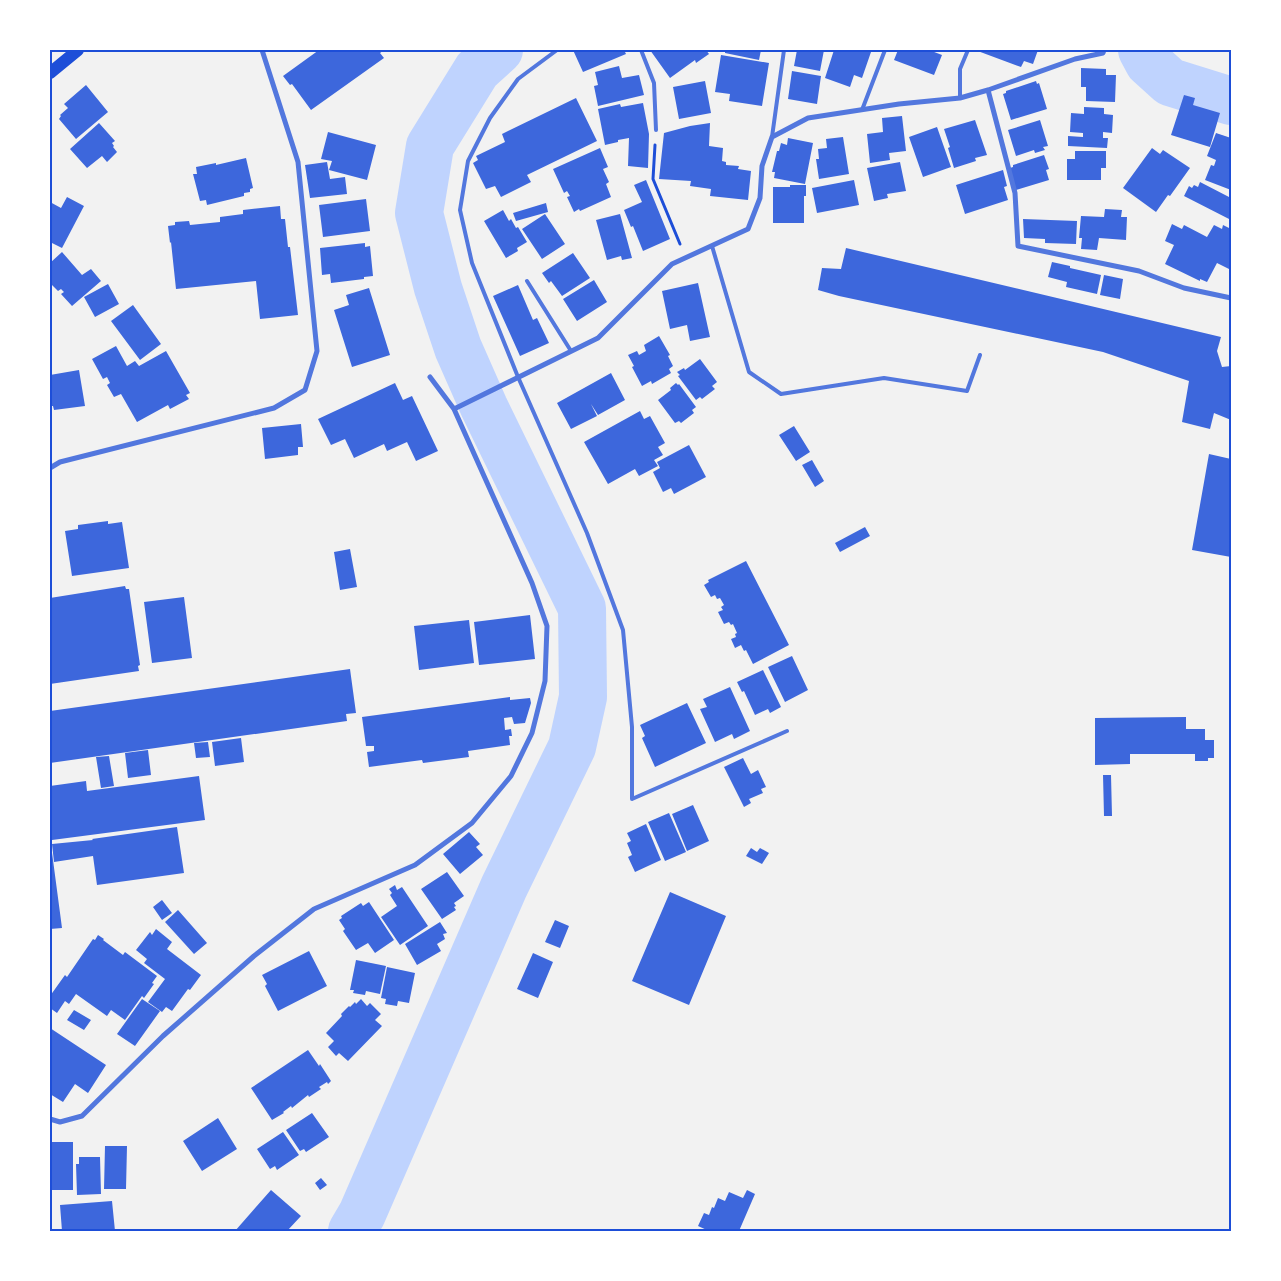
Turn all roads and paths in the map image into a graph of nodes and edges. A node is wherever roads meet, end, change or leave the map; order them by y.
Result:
1 (78, 50) edge
2 (262, 50) edge
3 (557, 50) edge
4 (641, 50) edge
5 (784, 50) edge
6 (885, 50) edge
7 (968, 50) edge
8 (1104, 50) edge
9 (50, 73) edge
10 (988, 90) junction
11 (960, 98) junction
12 (862, 110) junction
13 (656, 130) joint
14 (772, 137) junction
15 (712, 246) junction
16 (685, 258) junction
17 (527, 281) dead end
18 (1231, 298) edge
19 (571, 351) junction
20 (980, 354) dead end
21 (430, 377) dead end
22 (518, 377) junction
23 (454, 409) junction
24 (50, 468) edge
25 (786, 731) dead end
26 (50, 1119) edge

1 - 9 main road
2 - 24 street
3 - 22 lane
4 - 13 lane
5 - 14 lane
6 - 12 lane
7 - 11 lane
8 - 10 street
10 - 11 street
10 - 18 street
11 - 12 street
12 - 14 street
13 - 16 path
14 - 15 street
15 - 16 street
15 - 20 lane
16 - 19 street
17 - 19 lane
19 - 22 street
21 - 23 street
22 - 23 street
22 - 25 lane
23 - 26 street

